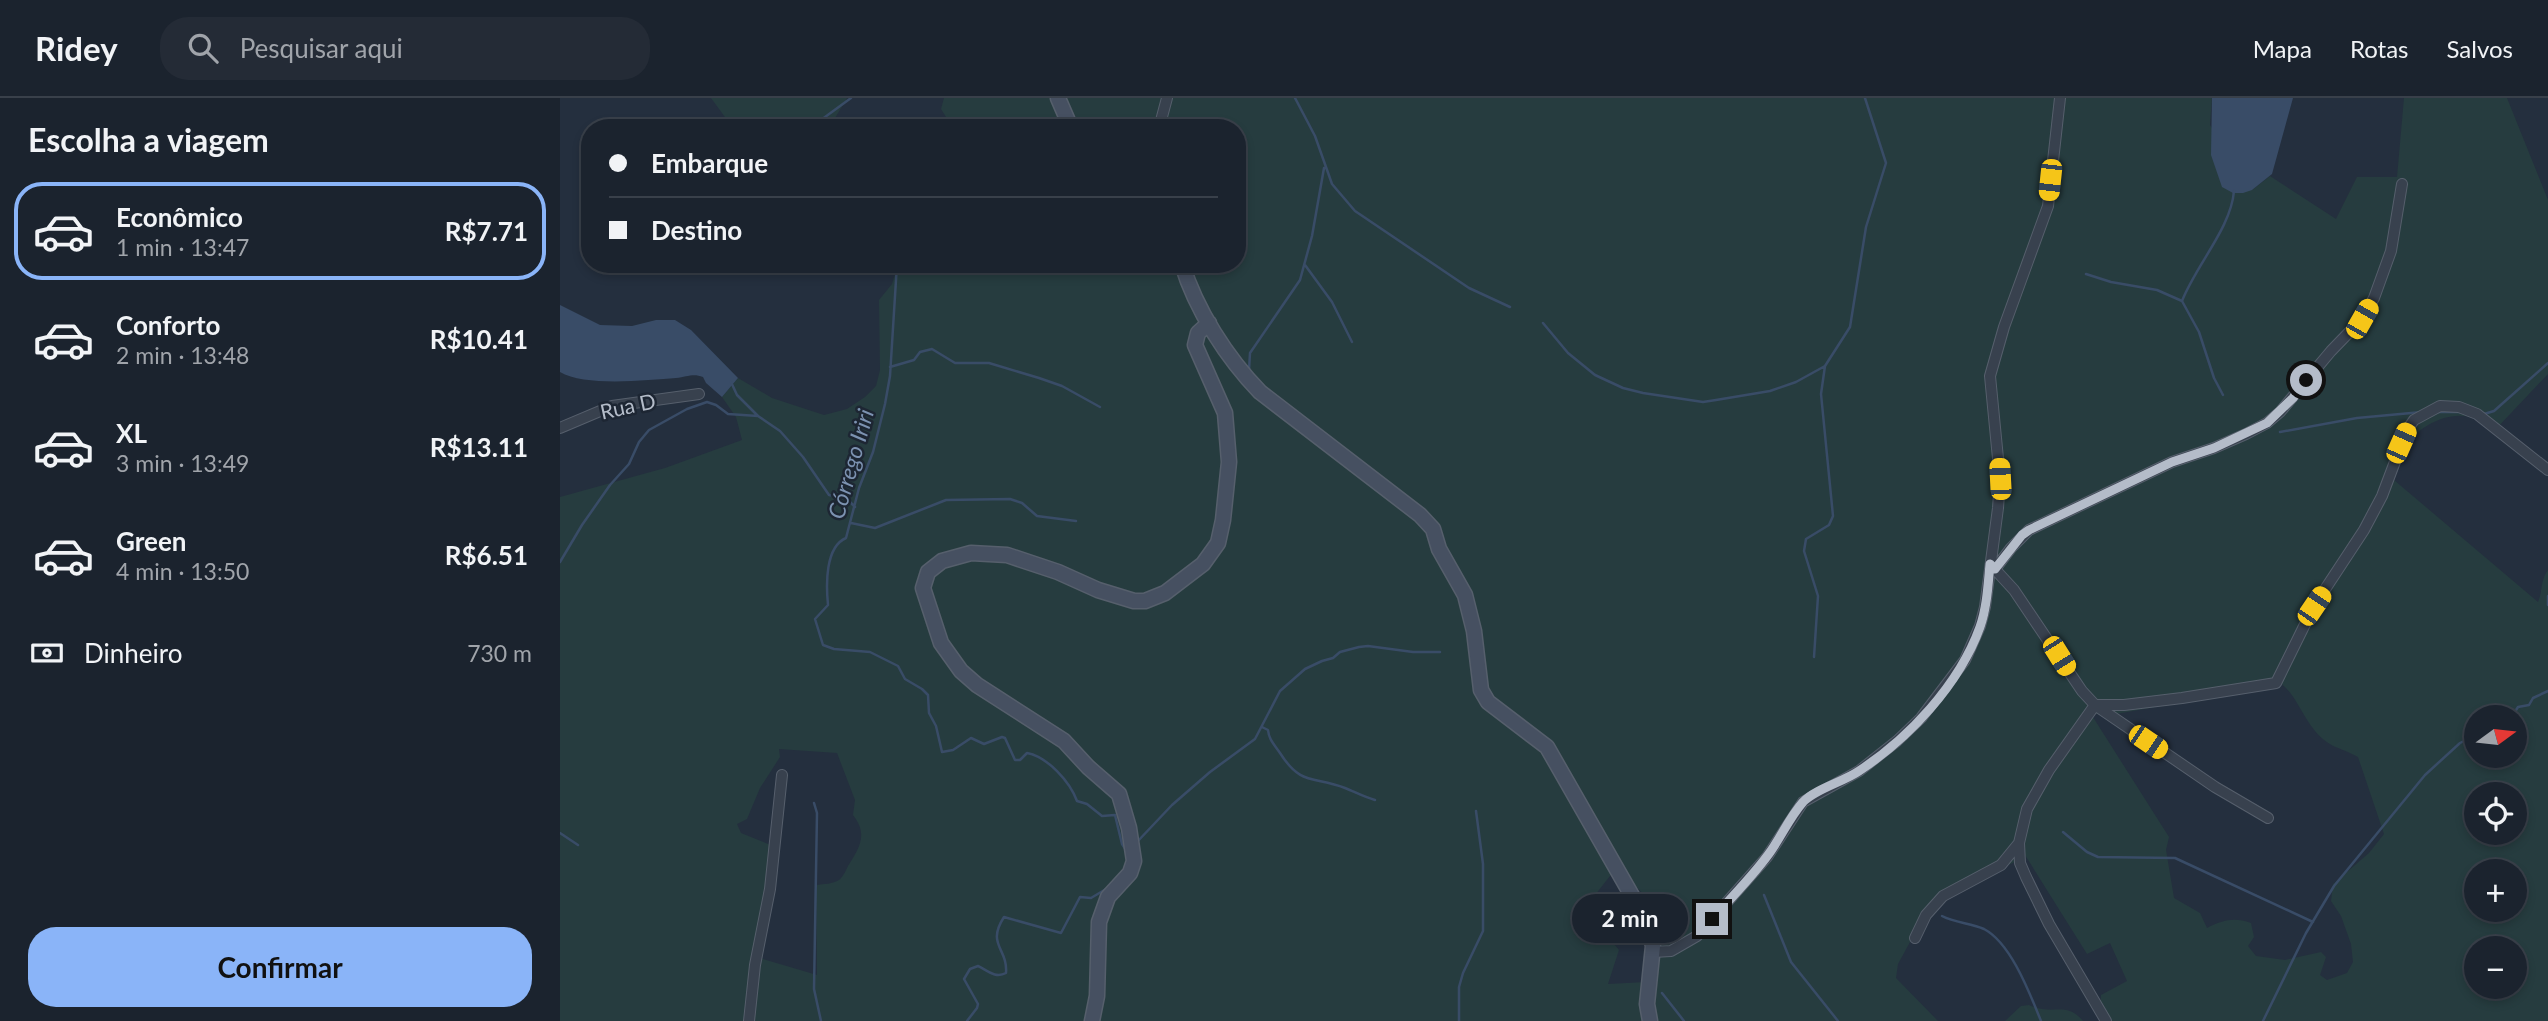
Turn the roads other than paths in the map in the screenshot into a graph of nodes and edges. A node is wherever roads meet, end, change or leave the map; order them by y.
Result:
1 (1058, 98) edge
2 (1167, 98) edge
3 (2060, 98) edge
4 (1067, 119) edge
5 (1161, 119) edge
6 (2402, 184) dead end
7 (1185, 273) edge
8 (1209, 323) junction
9 (699, 394) dead end
10 (560, 428) edge
11 (2548, 470) edge
12 (1993, 567) junction
13 (2095, 705) junction
14 (782, 775) dead end
15 (2268, 818) dead end
16 (2020, 843) junction
17 (2001, 865) junction
18 (2022, 868) junction
19 (1915, 938) dead end
20 (1653, 952) junction
21 (749, 1021) edge
22 (1092, 1021) edge
23 (1650, 1021) edge
24 (2106, 1021) edge

1 - 4 street
2 - 5 street
3 - 12 street
6 - 12 street
7 - 8 street
8 - 20 street
8 - 22 street
9 - 10 street, Rua D
11 - 13 street
12 - 13 street
12 - 20 street
13 - 15 street
13 - 16 street
14 - 21 street
16 - 17 street
16 - 18 street
17 - 18 street
17 - 19 street
18 - 24 street
20 - 23 street

